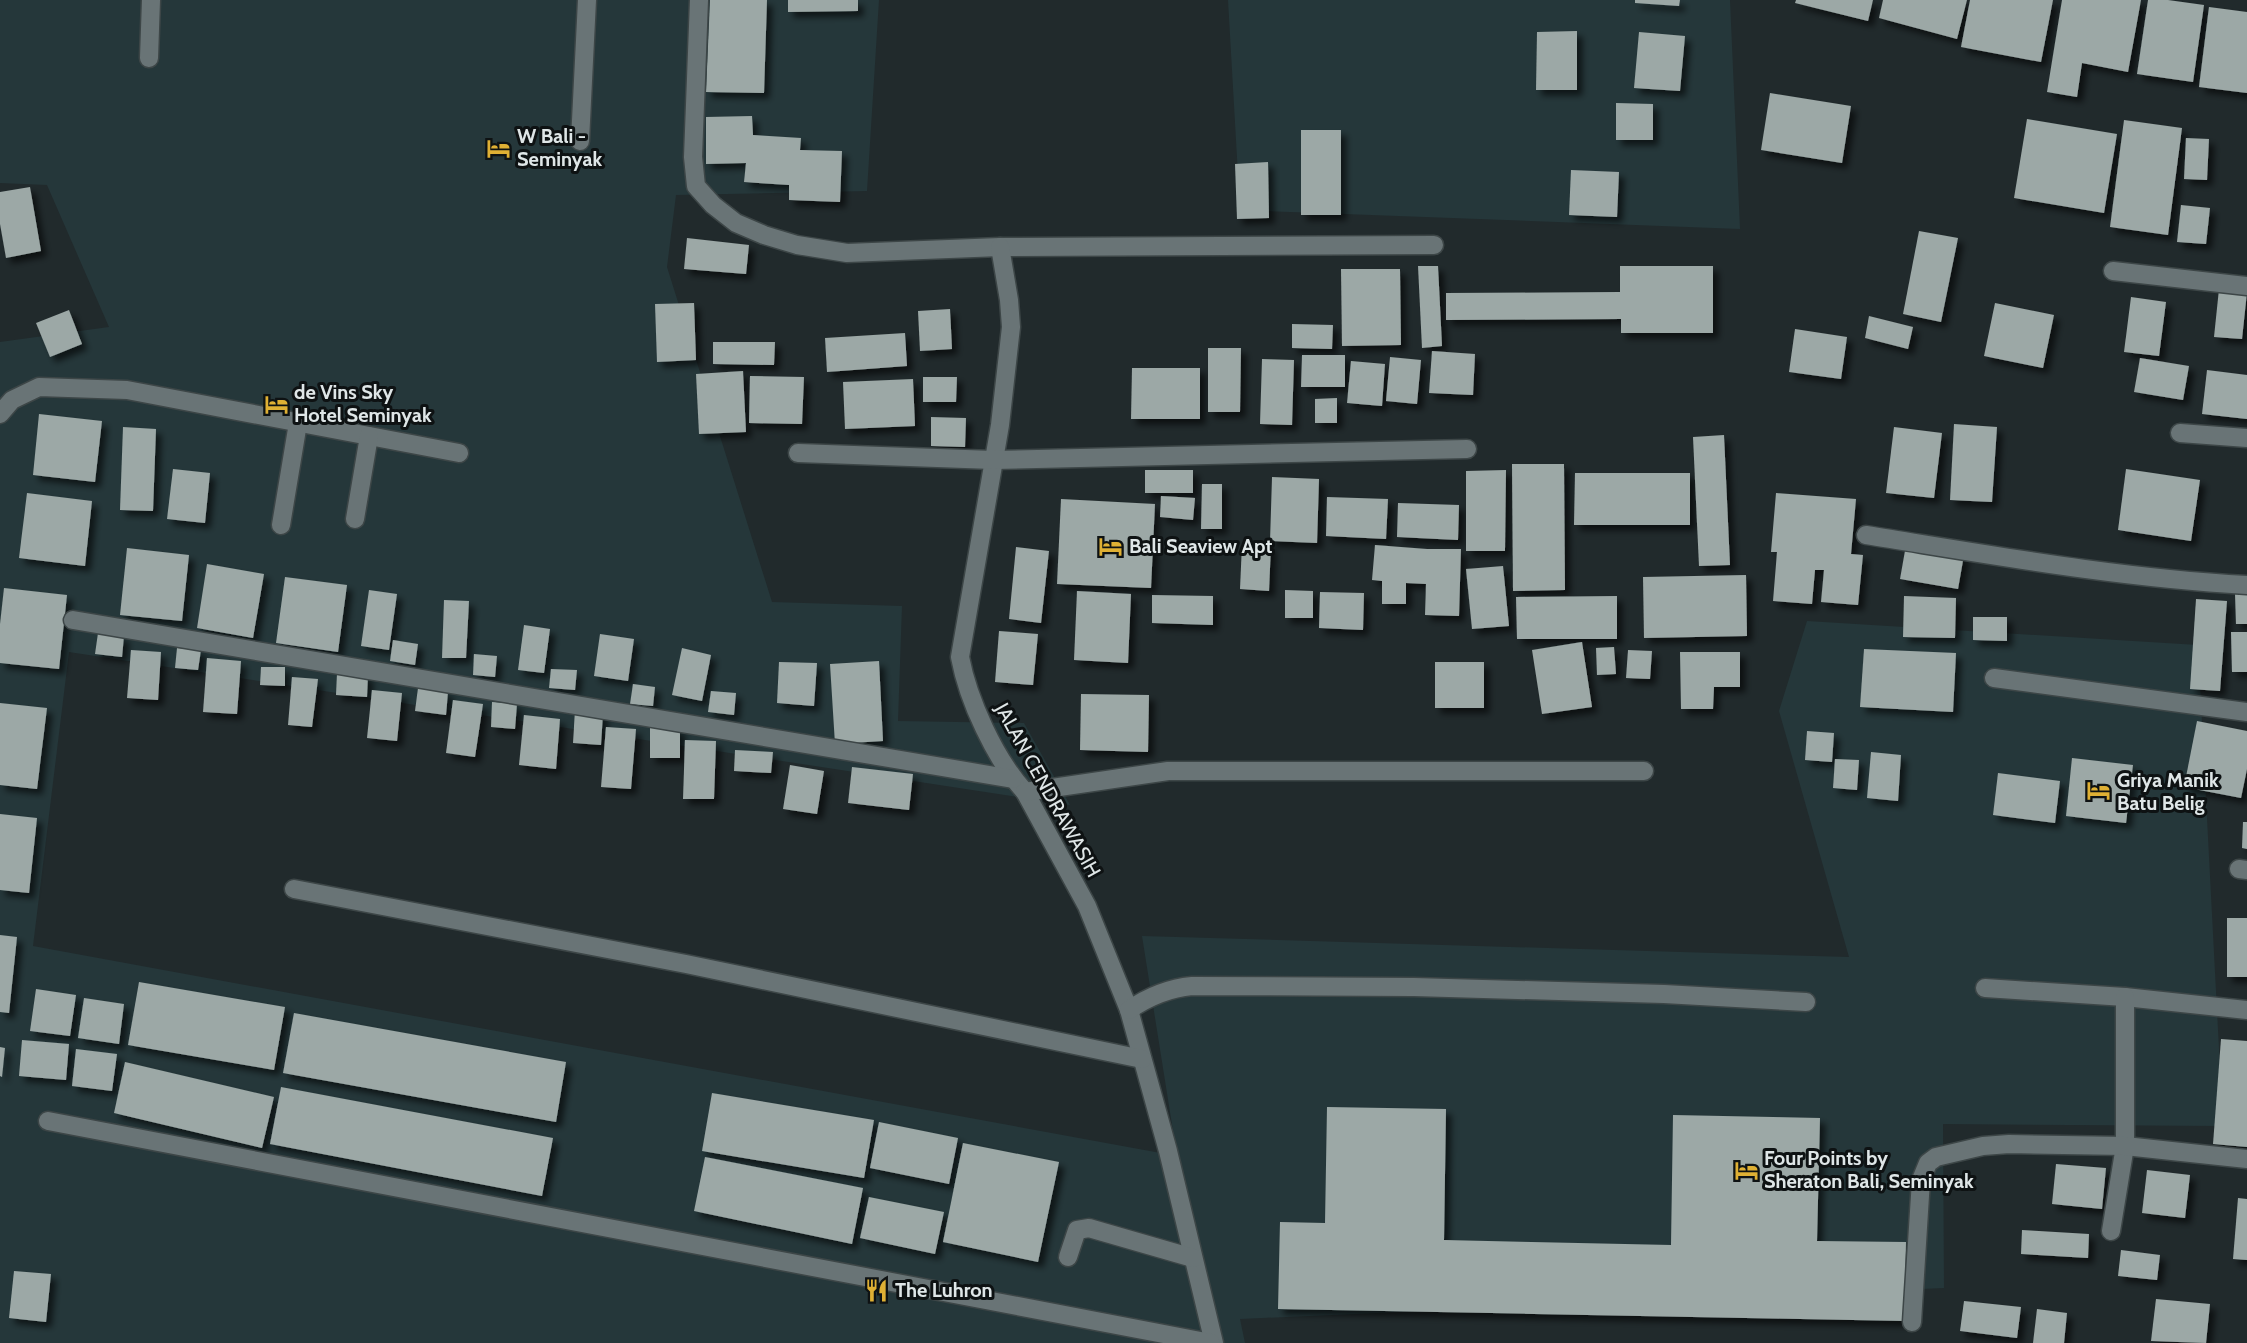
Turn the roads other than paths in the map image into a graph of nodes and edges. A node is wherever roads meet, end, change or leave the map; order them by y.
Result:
1 (151, 0) edge
2 (587, 0) edge
3 (699, 0) edge
4 (149, 58) dead end
5 (580, 141) dead end
6 (1434, 245) dead end
7 (1000, 247) junction
8 (2113, 271) dead end
9 (2247, 286) edge
10 (0, 414) edge
11 (298, 423) junction
12 (2180, 433) dead end
13 (369, 436) junction
14 (2247, 438) edge
15 (1467, 449) dead end
16 (459, 453) dead end
17 (798, 453) dead end
18 (993, 460) junction
19 (355, 519) dead end
20 (281, 525) dead end
21 (1866, 535) dead end
22 (2247, 585) edge
23 (74, 620) dead end
24 (1995, 678) dead end
25 (2247, 712) edge
26 (1644, 771) dead end
27 (1019, 785) junction
28 (294, 889) dead end
29 (1985, 988) dead end
30 (2125, 997) junction
31 (1806, 1002) dead end
32 (1129, 1010) junction
33 (2247, 1010) edge
34 (1142, 1059) junction
35 (48, 1122) dead end
36 (2125, 1146) junction
37 (2247, 1159) edge
38 (2111, 1231) dead end
39 (1068, 1257) dead end
40 (1193, 1258) junction
41 (1912, 1322) dead end
42 (1212, 1343) edge

1 - 4 street
2 - 5 street
3 - 7 street
6 - 7 street
7 - 18 street, JALAN CENDRAWASIH
8 - 9 street
10 - 11 street
11 - 13 street
11 - 20 street
12 - 14 street
13 - 16 street
13 - 19 street
15 - 18 street
17 - 18 street
18 - 27 street, JALAN CENDRAWASIH
21 - 22 street
23 - 27 street
24 - 25 street
26 - 27 street
27 - 32 street, JALAN CENDRAWASIH
28 - 34 street
29 - 30 street
30 - 33 street
30 - 36 street
31 - 32 street
32 - 34 street, JALAN CENDRAWASIH
34 - 40 street, JALAN CENDRAWASIH
35 - 42 street
36 - 37 street
36 - 38 street
36 - 41 street
39 - 40 street
40 - 42 street, JALAN CENDRAWASIH

